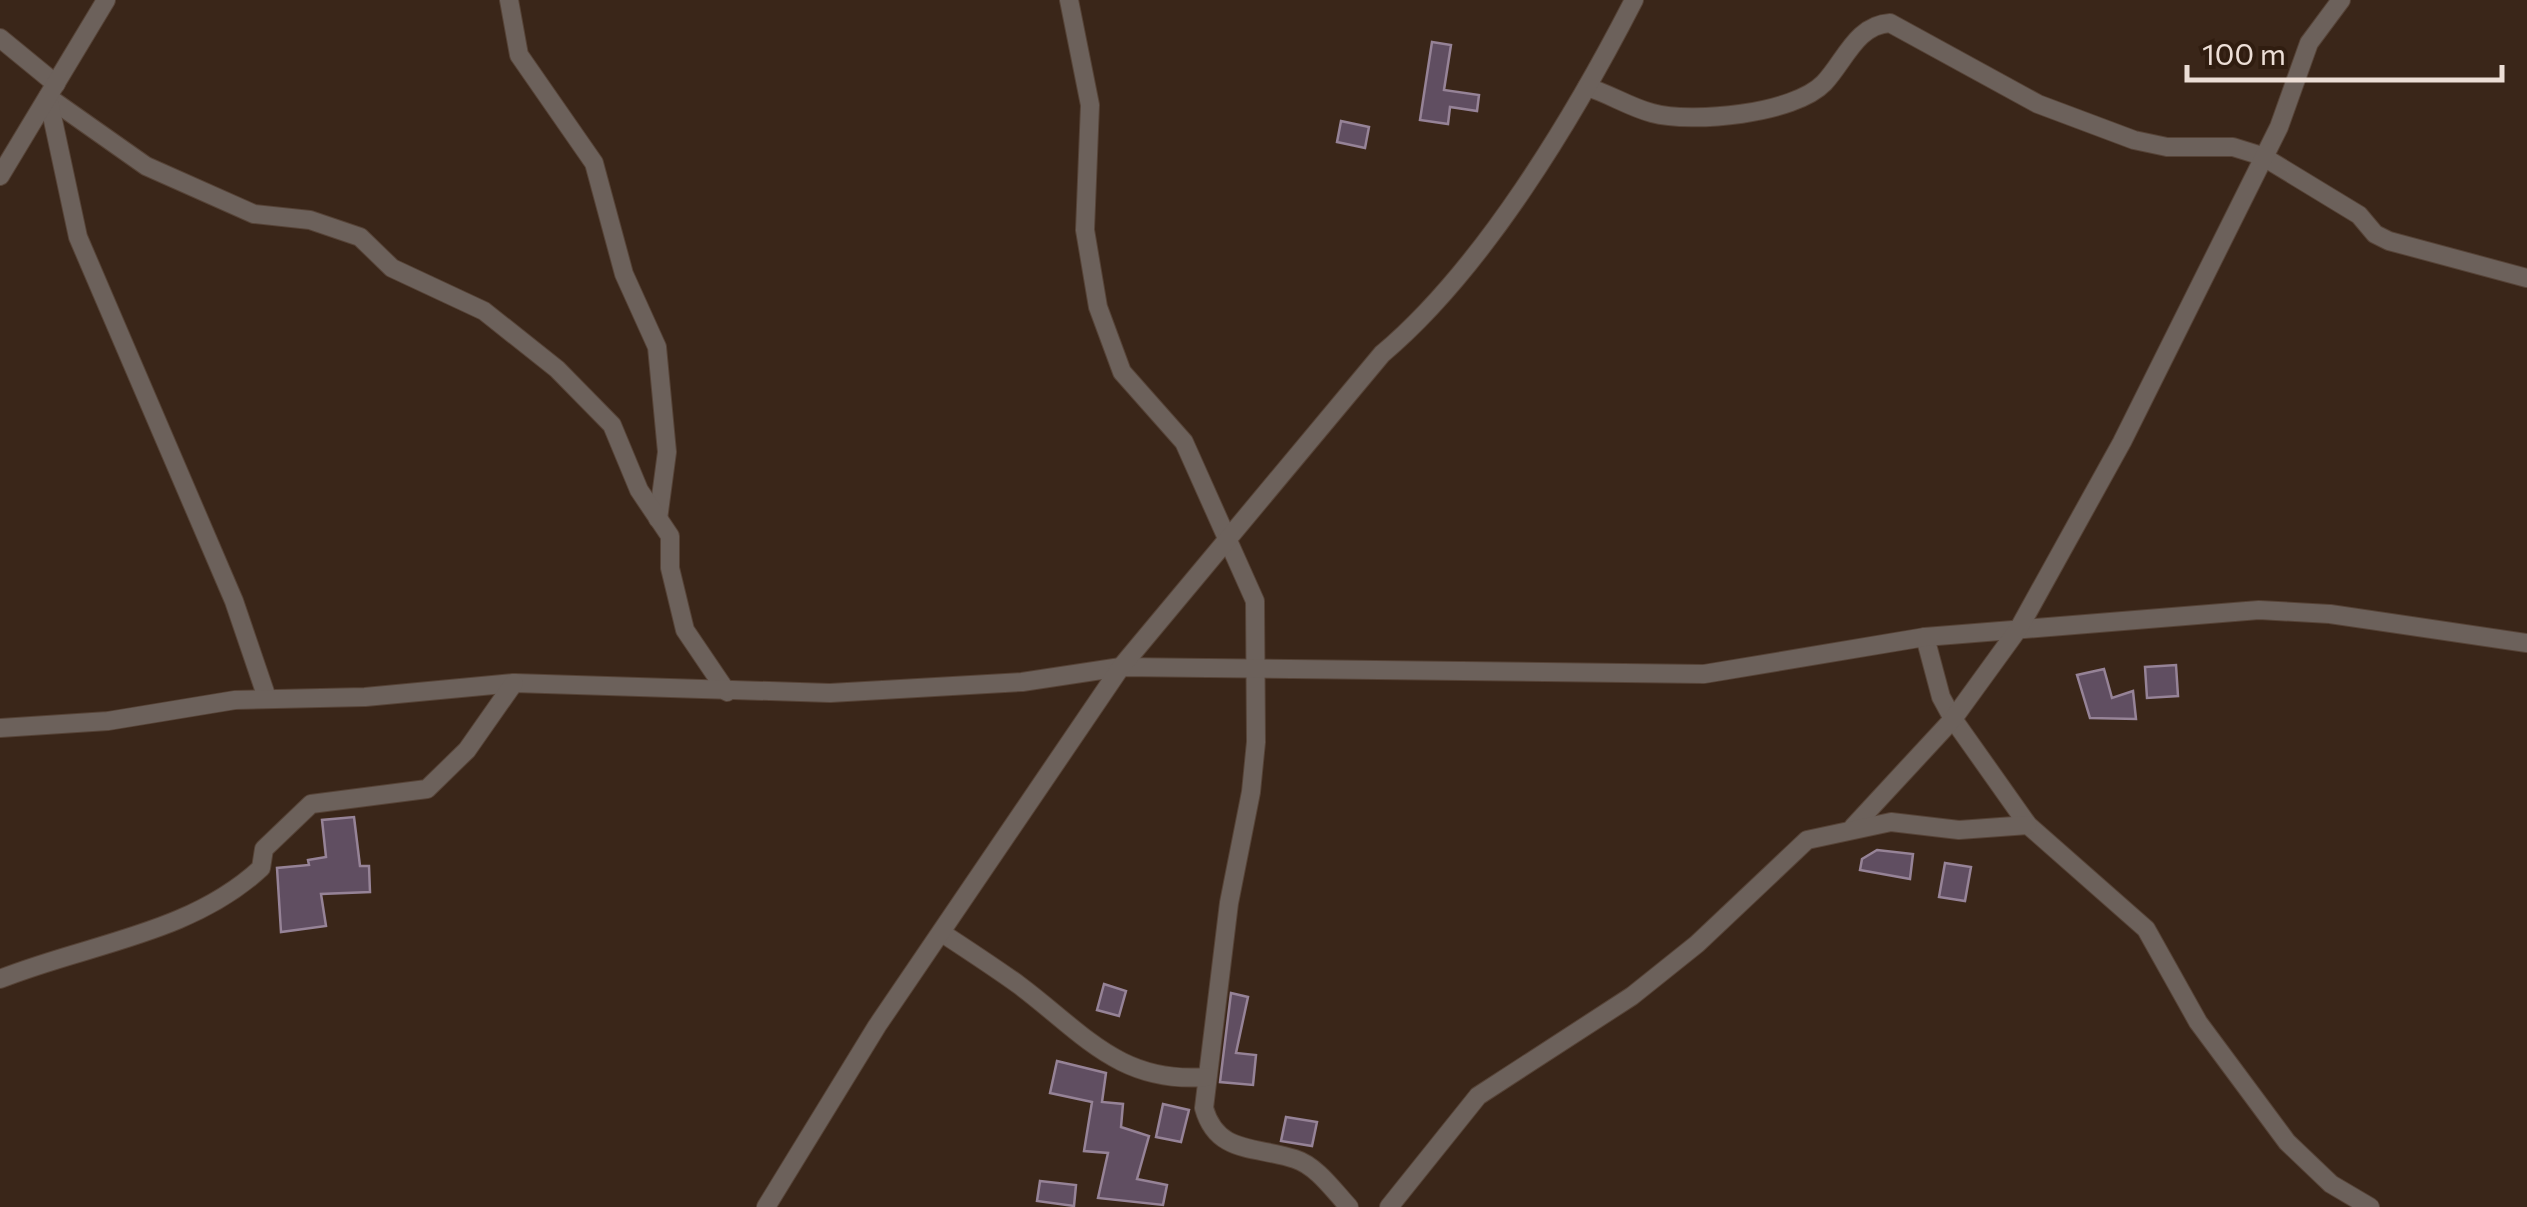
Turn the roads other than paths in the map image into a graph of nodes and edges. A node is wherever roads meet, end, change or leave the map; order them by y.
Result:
1 (106, 0) edge
2 (510, 0) edge
3 (1069, 0) edge
4 (1615, 0) edge
5 (2342, 0) edge
6 (1630, 8) edge
7 (0, 38) edge
8 (1587, 87) junction
9 (52, 90) junction
10 (2262, 156) junction
11 (0, 176) edge
12 (2527, 278) edge
13 (658, 519) junction
14 (1226, 542) junction
15 (2020, 628) junction
16 (1924, 637) junction
17 (2527, 643) edge
18 (1121, 667) junction
19 (1256, 667) junction
20 (514, 684) junction
21 (728, 692) junction
22 (266, 698) junction
23 (1953, 719) junction
24 (0, 728) edge
25 (2028, 825) junction
26 (1853, 827) junction
27 (942, 933) junction
28 (0, 979) edge
29 (1206, 1078) junction
30 (1173, 1080) junction
31 (1204, 1108) junction
32 (766, 1207) edge
33 (1349, 1207) edge
34 (1389, 1207) edge
35 (2370, 1207) edge

1 - 9 street
2 - 13 street
3 - 14 street
4 - 6 street
5 - 10 street
6 - 8 street
7 - 9 street
8 - 10 street
8 - 14 street
9 - 11 street
9 - 13 street
9 - 22 street
10 - 12 street
10 - 15 street
13 - 21 street
14 - 18 street
14 - 19 street
15 - 16 street
15 - 17 street
15 - 23 street
16 - 19 street
16 - 23 street
18 - 19 street
18 - 21 street
18 - 27 street
19 - 29 street
20 - 21 street
20 - 22 street
20 - 28 street
22 - 24 street
23 - 25 street
23 - 26 street
25 - 26 street
25 - 35 street
26 - 34 street
27 - 30 street
27 - 32 street
29 - 30 street
29 - 31 street
30 - 31 street
31 - 33 street

